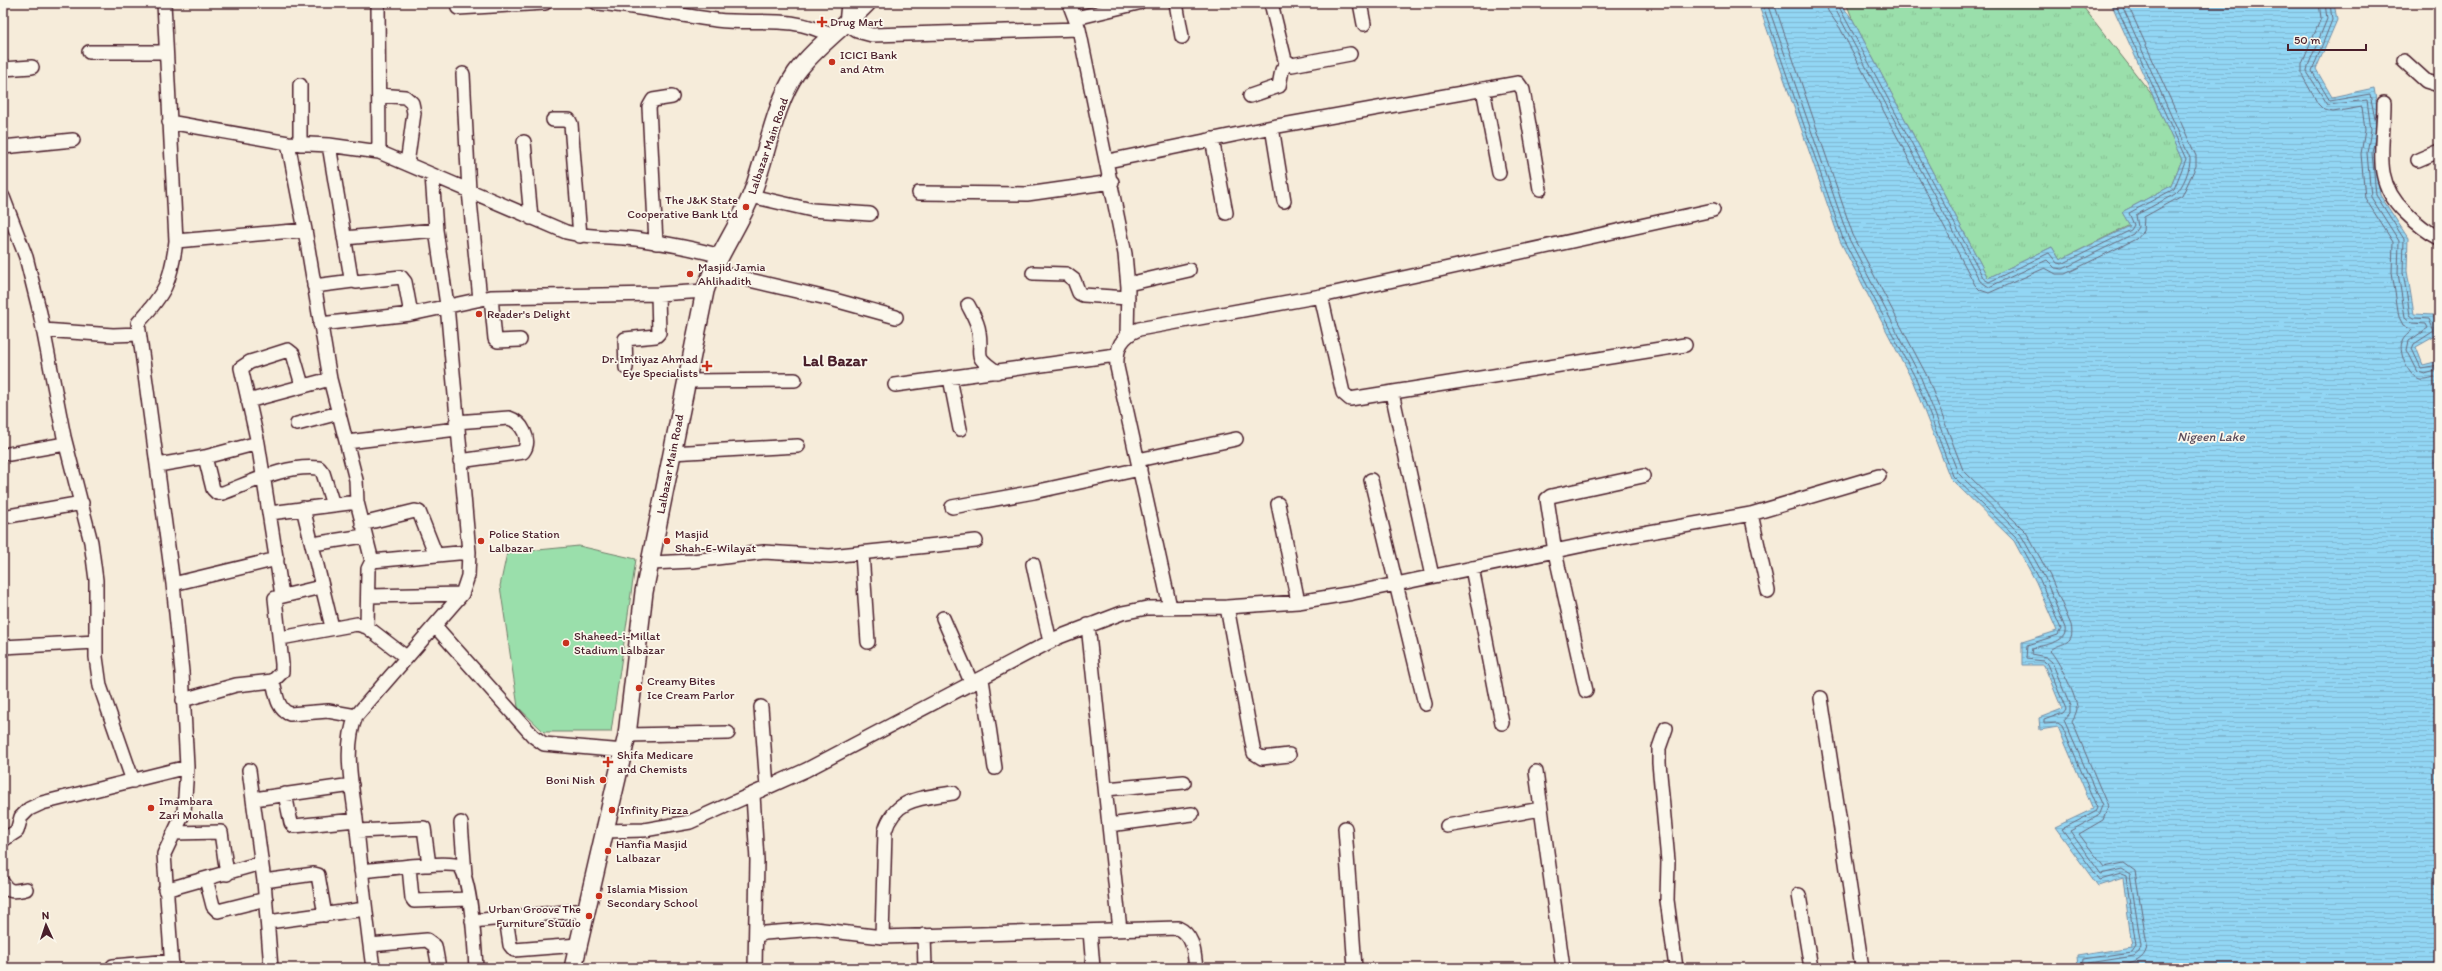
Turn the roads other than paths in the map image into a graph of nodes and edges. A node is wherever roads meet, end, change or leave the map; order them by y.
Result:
1 (164, 3) edge
2 (378, 3) edge
3 (545, 3) edge
4 (597, 3) edge
5 (848, 3) edge
6 (867, 3) edge
7 (1069, 3) edge
8 (1137, 3) edge
9 (1176, 3) edge
10 (1272, 3) edge
11 (1360, 3) edge
12 (1112, 6) edge
13 (458, 8) dead end
14 (1077, 23) junction
15 (846, 24) junction
16 (1364, 24) dead end
17 (832, 36) junction
18 (1182, 37) dead end
19 (89, 52) dead end
20 (166, 52) junction
21 (1350, 54) dead end
22 (2404, 61) dead end
23 (1287, 63) junction
24 (32, 67) dead end
25 (3, 69) edge
26 (463, 74) dead end
27 (300, 85) dead end
28 (2439, 85) edge
29 (1483, 89) junction
30 (379, 95) junction
31 (1250, 96) dead end
32 (672, 98) dead end
33 (2384, 104) dead end
34 (553, 120) dead end
35 (169, 122) junction
36 (1272, 127) junction
37 (73, 140) dead end
38 (1212, 140) junction
39 (524, 142) dead end
40 (294, 144) junction
41 (329, 145) junction
42 (3, 147) edge
43 (2439, 151) edge
44 (379, 152) junction
45 (2418, 160) dead end
46 (1108, 161) junction
47 (407, 164) junction
48 (1499, 173) dead end
49 (432, 174) junction
50 (1112, 182) junction
51 (1540, 188) dead end
52 (469, 191) junction
53 (919, 192) dead end
54 (751, 196) junction
55 (3, 197) edge
56 (1284, 201) dead end
57 (1713, 210) dead end
58 (1226, 213) dead end
59 (870, 214) dead end
60 (531, 218) junction
61 (305, 230) junction
62 (436, 230) junction
63 (580, 236) junction
64 (344, 238) junction
65 (2439, 238) edge
66 (176, 241) junction
67 (656, 243) junction
68 (720, 256) junction
69 (1189, 270) dead end
70 (711, 271) junction
71 (1033, 274) dead end
72 (353, 281) junction
73 (1128, 284) junction
74 (314, 286) junction
75 (705, 291) junction
76 (658, 294) junction
77 (1321, 296) junction
78 (485, 298) junction
79 (1128, 298) junction
80 (447, 305) junction
81 (968, 305) dead end
82 (411, 314) junction
83 (896, 317) dead end
84 (320, 324) junction
85 (43, 330) junction
86 (139, 334) junction
87 (1127, 334) junction
88 (520, 340) dead end
89 (1685, 345) dead end
90 (1116, 355) junction
91 (626, 368) dead end
92 (997, 372) junction
93 (950, 378) junction
94 (330, 379) junction
95 (795, 380) dead end
96 (687, 381) junction
97 (302, 385) junction
98 (895, 385) dead end
99 (1392, 393) junction
100 (248, 401) junction
101 (339, 413) junction
102 (298, 424) dead end
103 (457, 425) junction
104 (960, 429) dead end
105 (1236, 439) dead end
106 (347, 442) junction
107 (258, 443) junction
108 (65, 444) junction
109 (798, 446) dead end
110 (671, 453) junction
111 (9, 454) dead end
112 (205, 457) junction
113 (460, 461) junction
114 (1139, 464) junction
115 (158, 465) junction
116 (1643, 476) dead end
117 (1879, 476) dead end
118 (264, 478) junction
119 (1371, 480) dead end
120 (357, 502) junction
121 (82, 503) junction
122 (1278, 504) dead end
123 (333, 505) junction
124 (952, 507) dead end
125 (303, 508) junction
126 (270, 513) junction
127 (1752, 514) junction
128 (3, 517) edge
129 (363, 530) junction
130 (976, 541) dead end
131 (313, 544) junction
132 (469, 552) junction
133 (1555, 552) junction
134 (862, 553) junction
135 (436, 555) junction
136 (276, 559) junction
137 (372, 561) junction
138 (651, 563) junction
139 (1033, 564) dead end
140 (1472, 568) junction
141 (1432, 576) junction
142 (1397, 583) junction
143 (173, 584) junction
144 (321, 588) junction
145 (1768, 591) dead end
146 (462, 594) junction
147 (282, 595) junction
148 (369, 596) junction
149 (1298, 602) junction
150 (1170, 607) junction
151 (1227, 607) junction
152 (943, 618) dead end
153 (1088, 625) junction
154 (435, 626) junction
155 (332, 627) junction
156 (367, 627) junction
157 (281, 638) junction
158 (96, 642) junction
159 (868, 642) dead end
160 (1050, 642) junction
161 (3, 647) edge
162 (406, 657) junction
163 (273, 681) junction
164 (977, 681) junction
165 (1586, 691) dead end
166 (1821, 698) dead end
167 (183, 700) junction
168 (1426, 704) dead end
169 (761, 707) dead end
170 (356, 716) junction
171 (1502, 723) dead end
172 (1666, 728) dead end
173 (728, 733) dead end
174 (625, 743) junction
175 (1289, 755) dead end
176 (187, 768) junction
177 (995, 768) dead end
178 (250, 770) dead end
179 (1536, 772) dead end
180 (133, 781) junction
181 (1184, 782) dead end
182 (352, 785) junction
183 (767, 788) junction
184 (1106, 789) junction
185 (953, 793) dead end
186 (285, 794) junction
187 (752, 795) junction
188 (254, 798) junction
189 (1541, 809) junction
190 (1192, 814) dead end
191 (461, 823) dead end
192 (1109, 824) junction
193 (356, 825) junction
194 (1447, 826) dead end
195 (1345, 828) dead end
196 (604, 831) junction
197 (174, 833) junction
198 (3, 840) edge
199 (261, 863) junction
200 (429, 865) junction
201 (409, 867) junction
202 (361, 871) junction
203 (227, 874) junction
204 (465, 874) junction
205 (206, 880) junction
206 (264, 881) junction
207 (3, 883) edge
208 (26, 889) dead end
209 (165, 890) junction
210 (1799, 895) dead end
211 (266, 899) junction
212 (469, 899) junction
213 (365, 909) junction
214 (586, 910) junction
215 (325, 915) junction
216 (506, 918) junction
217 (472, 921) junction
218 (268, 922) junction
219 (1120, 930) junction
220 (1090, 932) junction
221 (924, 935) junction
222 (756, 936) junction
223 (882, 937) junction
224 (370, 945) junction
225 (578, 945) junction
226 (172, 965) edge
227 (113, 966) dead end
228 (271, 968) edge
229 (373, 968) edge
230 (439, 968) edge
231 (476, 968) edge
232 (573, 968) edge
233 (756, 968) edge
234 (925, 968) edge
235 (1093, 968) edge
236 (1196, 968) edge
237 (1355, 968) edge
238 (1563, 968) edge
239 (1676, 968) edge
240 (1811, 968) edge
241 (1862, 968) edge

1 - 20 street
2 - 30 street
3 - 13 street
4 - 17 street
5 - 15 street
6 - 15 main road, Lalbazar Main Road
7 - 14 street
8 - 12 street
9 - 18 street
10 - 23 street
11 - 16 street
12 - 14 street
14 - 15 street
14 - 46 street
15 - 17 main road, Lalbazar Main Road
17 - 54 main road, Lalbazar Main Road
19 - 20 street
20 - 35 street
21 - 23 street
22 - 28 street
23 - 31 street
24 - 25 street
26 - 52 street
27 - 40 street
29 - 36 street
29 - 48 street
29 - 51 street
30 - 44 street
30 - 47 street
32 - 67 street
33 - 65 street
34 - 63 street
35 - 40 street
35 - 66 street
36 - 38 street
36 - 56 street
37 - 42 street
38 - 46 street
38 - 58 street
39 - 60 street
40 - 41 street
40 - 61 street
41 - 44 street
41 - 64 street
43 - 45 street
44 - 47 street
46 - 50 street
47 - 49 street
49 - 52 street
49 - 62 street
50 - 53 street
50 - 73 street
52 - 60 street
52 - 78 street
54 - 59 street
54 - 68 main road, Lalbazar Main Road
55 - 85 street
57 - 77 street
60 - 63 street
61 - 66 street
61 - 74 street
62 - 64 street
62 - 80 street
63 - 67 street
64 - 72 street
66 - 86 street
67 - 68 street
68 - 70 main road, Lalbazar Main Road
69 - 73 street
70 - 75 main road, Lalbazar Main Road
70 - 83 street
71 - 79 street
72 - 74 street
72 - 82 street
73 - 79 street
74 - 84 street
75 - 76 street
75 - 96 main road, Lalbazar Main Road
76 - 78 street
76 - 91 street
77 - 87 street
77 - 99 street
78 - 80 street
78 - 88 street
79 - 87 street
80 - 82 street
80 - 103 street
81 - 92 street
82 - 84 street
84 - 94 street
85 - 86 street
85 - 108 street
86 - 115 street
87 - 90 street
89 - 99 street
90 - 92 street
90 - 114 street
92 - 93 street
93 - 98 street
93 - 104 street
94 - 97 street
94 - 101 street
95 - 96 street
96 - 110 main road, Lalbazar Main Road
97 - 100 street
97 - 100 street
99 - 141 street
100 - 107 street
101 - 102 street
101 - 106 street
103 - 106 street
103 - 113 street
103 - 113 street
105 - 114 street
106 - 120 street
107 - 112 street
107 - 118 street
108 - 111 street
108 - 121 street
109 - 110 street
110 - 138 main road, Lalbazar Main Road
112 - 115 street
112 - 118 street
113 - 132 street
114 - 124 street
114 - 150 street
115 - 143 street
116 - 133 street
117 - 127 street
118 - 123 street
118 - 126 street
119 - 142 street
120 - 123 street
120 - 129 street
121 - 128 street
121 - 158 street
122 - 149 street
123 - 125 street
125 - 126 street
125 - 131 street
126 - 136 street
127 - 133 street
127 - 145 street
129 - 131 street
129 - 135 street
129 - 137 street
130 - 134 street
131 - 144 street
132 - 135 street
132 - 146 street
133 - 140 street
133 - 165 street
134 - 138 street
134 - 159 street
135 - 137 street
136 - 143 street
136 - 147 street
137 - 148 street
138 - 174 main road, Lalbazar Main Road
139 - 160 street
140 - 141 street
140 - 171 street
141 - 142 street
142 - 149 street
142 - 168 street
143 - 167 street
144 - 147 street
144 - 155 street
146 - 148 street
146 - 154 street
147 - 157 street
148 - 156 street
149 - 151 street
150 - 151 street
150 - 153 street
151 - 175 street
152 - 164 street
153 - 160 street
153 - 184 street
154 - 162 street
154 - 174 street
155 - 156 street
155 - 157 street
156 - 162 street
157 - 163 street
158 - 161 street
158 - 180 street
160 - 164 street
162 - 170 street
163 - 167 street
163 - 170 street
164 - 177 street
164 - 183 street
166 - 241 street
167 - 176 street
169 - 183 street
170 - 182 street
172 - 239 street
173 - 174 street
174 - 196 main road, Lalbazar Main Road
176 - 180 street
176 - 197 street
178 - 188 street
179 - 189 street
180 - 198 street
181 - 184 street
182 - 186 street
182 - 193 street
183 - 187 street
184 - 192 street
185 - 223 street
186 - 188 street
186 - 193 street
187 - 196 street
187 - 222 street
188 - 199 street
189 - 194 street
189 - 238 street
190 - 192 street
191 - 204 street
192 - 219 street
193 - 200 street
193 - 202 street
195 - 237 street
196 - 214 main road, Lalbazar Main Road
197 - 203 street
197 - 209 street
199 - 203 street
199 - 206 street
200 - 201 street
200 - 204 street
201 - 202 street
201 - 212 street
202 - 213 street
203 - 205 street
204 - 212 street
205 - 209 street
205 - 211 street
206 - 211 street
206 - 215 street
207 - 208 street
209 - 226 street
210 - 240 street
211 - 218 street
212 - 217 street
213 - 215 street
213 - 224 street
214 - 216 street
214 - 225 main road, Lalbazar Main Road
215 - 218 street
216 - 217 street
216 - 225 street
217 - 231 street
218 - 228 street
219 - 220 street
219 - 236 street
220 - 221 street
220 - 235 street
221 - 223 street
221 - 234 street
222 - 223 street
222 - 233 street
224 - 229 street
224 - 230 street
225 - 232 main road, Lalbazar Main Road
226 - 227 street

